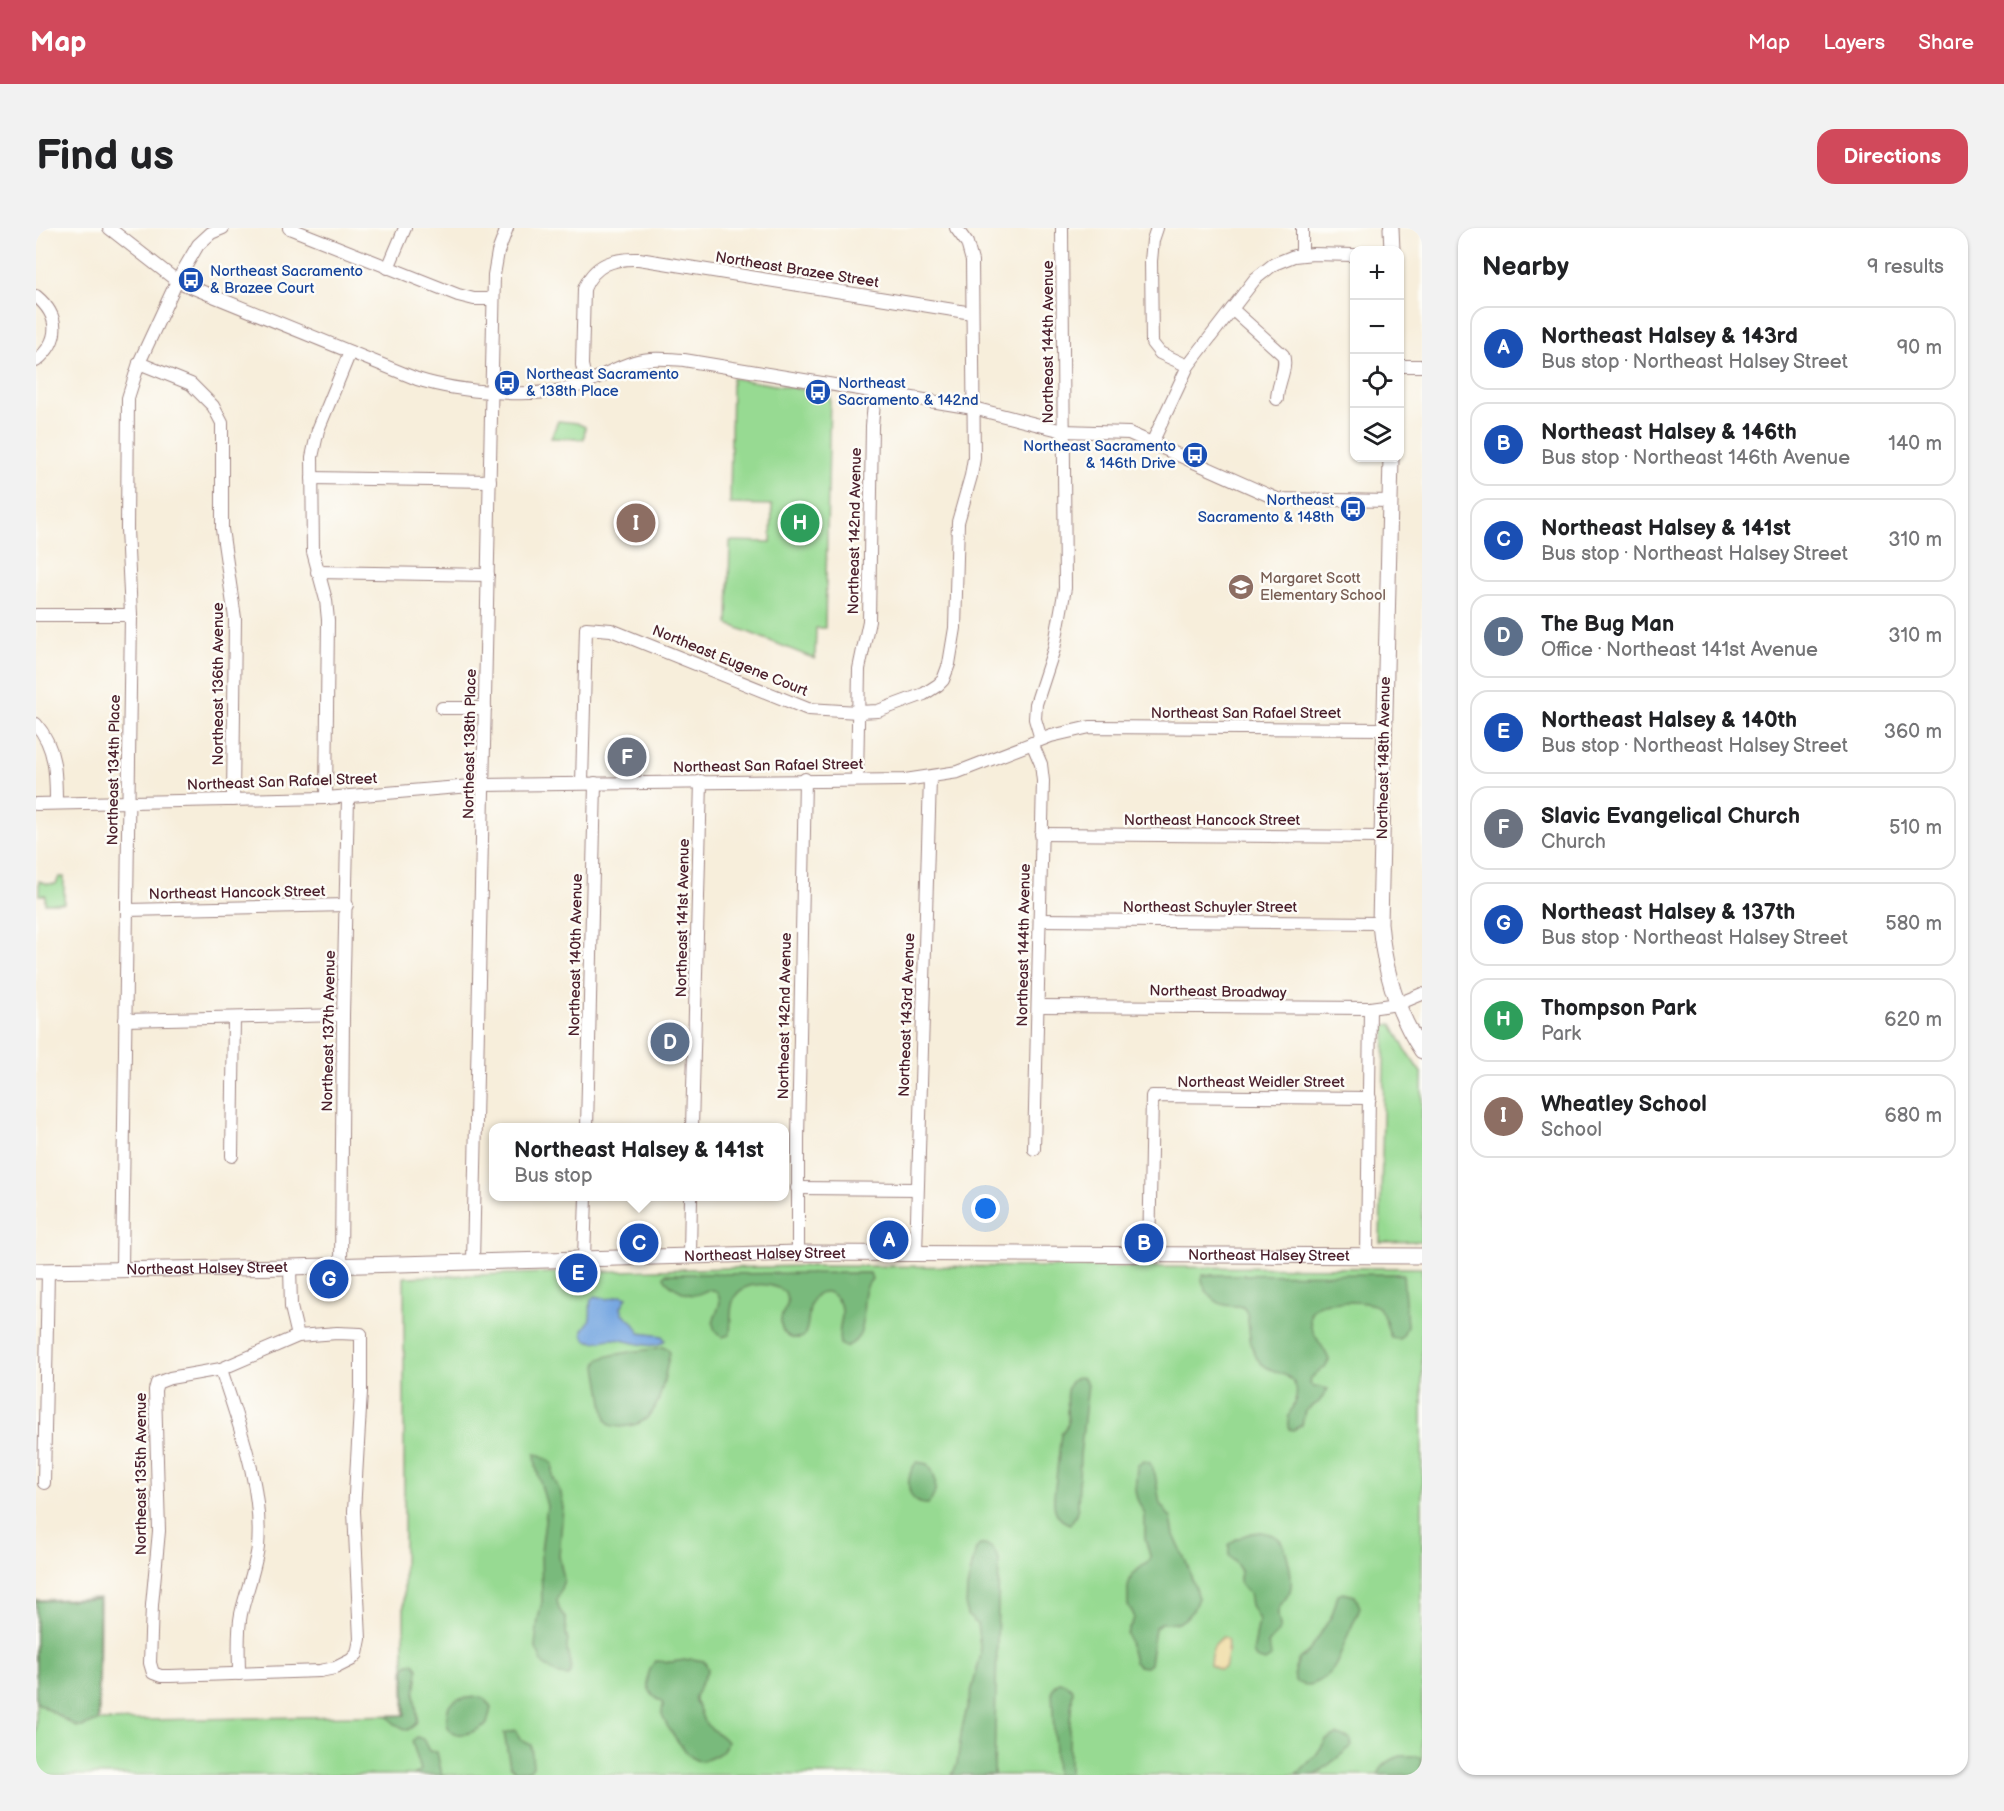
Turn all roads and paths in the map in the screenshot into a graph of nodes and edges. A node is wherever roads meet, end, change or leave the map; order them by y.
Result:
1 (109, 228) edge
2 (223, 228) edge
3 (289, 228) edge
4 (405, 228) edge
5 (507, 228) edge
6 (1062, 228) edge
7 (1157, 228) edge
8 (1302, 228) edge
9 (1391, 228) edge
10 (959, 232) edge
11 (1392, 246) edge
12 (1302, 255) junction
13 (1350, 255) edge
14 (388, 268) junction
15 (177, 281) junction
16 (36, 296) edge
17 (493, 299) junction
18 (1232, 309) junction
19 (972, 314) junction
20 (350, 352) junction
21 (36, 361) edge
22 (139, 363) junction
23 (1188, 366) junction
24 (1404, 366) edge
25 (1422, 366) edge
26 (586, 382) junction
27 (875, 391) junction
28 (491, 392) junction
29 (1277, 399) dead end
30 (973, 408) junction
31 (1063, 431) junction
32 (1152, 443) junction
33 (1391, 462) edge
34 (312, 478) junction
35 (490, 481) junction
36 (1390, 501) junction
37 (317, 572) junction
38 (488, 575) junction
39 (36, 615) edge
40 (131, 615) junction
41 (586, 628) joint
42 (442, 708) dead end
43 (485, 708) junction
44 (858, 712) junction
45 (36, 724) edge
46 (1384, 729) junction
47 (1037, 741) junction
48 (930, 778) junction
49 (805, 779) junction
50 (857, 780) junction
51 (701, 781) junction
52 (589, 783) junction
53 (483, 785) junction
54 (348, 797) junction
55 (326, 798) junction
56 (233, 800) junction
57 (129, 802) junction
58 (56, 803) junction
59 (36, 804) edge
60 (1041, 834) junction
61 (1382, 837) junction
62 (347, 905) junction
63 (127, 910) junction
64 (1040, 920) junction
65 (1380, 923) junction
66 (1422, 994) edge
67 (1038, 1005) junction
68 (1398, 1005) junction
69 (1370, 1008) junction
70 (343, 1015) junction
71 (234, 1018) junction
72 (125, 1020) junction
73 (1422, 1051) edge
74 (1370, 1098) junction
75 (587, 1123) edge
76 (692, 1123) edge
77 (1034, 1149) dead end
78 (231, 1156) dead end
79 (797, 1188) junction
80 (917, 1190) junction
81 (586, 1201) edge
82 (691, 1201) edge
83 (798, 1253) junction
84 (916, 1253) junction
85 (1149, 1255) junction
86 (690, 1256) junction
87 (1422, 1256) edge
88 (1367, 1257) junction
89 (584, 1259) junction
90 (473, 1262) junction
91 (341, 1266) junction
92 (290, 1267) junction
93 (122, 1269) junction
94 (42, 1271) edge
95 (298, 1336) junction
96 (221, 1369) junction
97 (44, 1483) dead end
98 (239, 1674) junction

1 - 15 street
2 - 15 street, Northeast 134th Place
3 - 14 street
4 - 14 street
5 - 17 street, Northeast 138th Place
6 - 31 street, Northeast 144th Avenue
7 - 23 street
8 - 12 street
9 - 11 main road
10 - 19 street
12 - 13 street
12 - 18 street
14 - 17 street
15 - 20 street
15 - 22 street, Northeast 134th Place
16 - 21 street
17 - 28 street, Northeast 138th Place
18 - 23 street
18 - 29 street
19 - 26 street, Northeast Brazee Street
19 - 30 street
20 - 28 street
20 - 34 street
22 - 40 street, Northeast 134th Place
22 - 56 street, Northeast 136th Avenue
23 - 32 street
24 - 25 street
26 - 27 street
26 - 28 street
27 - 30 street
27 - 44 street, Northeast 142nd Avenue
28 - 35 street, Northeast 138th Place
30 - 31 street
30 - 44 street, Northeast Eugene Court
31 - 32 street
31 - 47 street, Northeast 144th Avenue
32 - 36 street
33 - 36 main road, Northeast 148th Avenue
34 - 35 street
34 - 37 street
35 - 38 street, Northeast 138th Place
36 - 46 main road, Northeast 148th Avenue
37 - 38 street
37 - 55 street
38 - 43 street, Northeast 138th Place
39 - 40 street
40 - 57 street, Northeast 134th Place
41 - 44 street, Northeast Eugene Court
41 - 52 street, Northeast 140th Avenue
42 - 43 street
43 - 53 street, Northeast 138th Place
44 - 50 street, Northeast 142nd Avenue
45 - 58 street
46 - 47 street, Northeast San Rafael Street
46 - 61 main road, Northeast 148th Avenue
47 - 48 street, Northeast San Rafael Street
47 - 60 street, Northeast 144th Avenue
48 - 50 street, Northeast San Rafael Street
48 - 80 street, Northeast 143rd Avenue
49 - 50 street, Northeast San Rafael Street
49 - 51 street, Northeast San Rafael Street
49 - 79 street, Northeast 142nd Avenue
51 - 52 street, Northeast San Rafael Street
51 - 76 street, Northeast 141st Avenue
52 - 53 street, Northeast San Rafael Street
52 - 75 street, Northeast 140th Avenue
53 - 54 street, Northeast San Rafael Street
53 - 90 street, Northeast 138th Place
54 - 55 street, Northeast San Rafael Street
54 - 62 street, Northeast 137th Avenue
55 - 56 street, Northeast San Rafael Street
56 - 57 street, Northeast San Rafael Street
57 - 58 street, Northeast San Rafael Street
57 - 63 street, Northeast 134th Place
58 - 59 street, Northeast San Rafael Street
60 - 61 street, Northeast Hancock Street
60 - 64 street, Northeast 144th Avenue
61 - 65 main road, Northeast 148th Avenue
62 - 63 street, Northeast Hancock Street
62 - 70 street, Northeast 137th Avenue
63 - 72 street, Northeast 134th Place
64 - 65 street, Northeast Schuyler Street
64 - 67 street, Northeast 144th Avenue
65 - 68 main road, Northeast 148th Avenue
66 - 68 street
67 - 69 street, Northeast Broadway
67 - 77 street, Northeast 144th Avenue
68 - 69 street, Northeast Broadway
68 - 73 main road, Northeast 148th Avenue
69 - 74 street
70 - 71 street
70 - 91 street, Northeast 137th Avenue
71 - 72 street
71 - 78 street
72 - 93 street, Northeast 134th Place
74 - 85 street, Northeast Weidler Street
74 - 88 street
79 - 80 street
79 - 83 street, Northeast 142nd Avenue
80 - 84 street, Northeast 143rd Avenue
81 - 89 street
82 - 86 street
83 - 84 main road, Northeast Halsey Street
83 - 86 main road, Northeast Halsey Street
84 - 85 main road, Northeast Halsey Street
85 - 88 main road, Northeast Halsey Street
86 - 89 main road, Northeast Halsey Street
87 - 88 main road, Northeast Halsey Street
89 - 90 main road, Northeast Halsey Street
90 - 91 main road, Northeast Halsey Street
91 - 92 main road, Northeast Halsey Street
92 - 93 main road, Northeast Halsey Street
92 - 95 street
93 - 94 main road, Northeast Halsey Street
94 - 97 street
95 - 96 street
95 - 98 street
96 - 98 street
96 - 98 street, Northeast 135th Avenue

